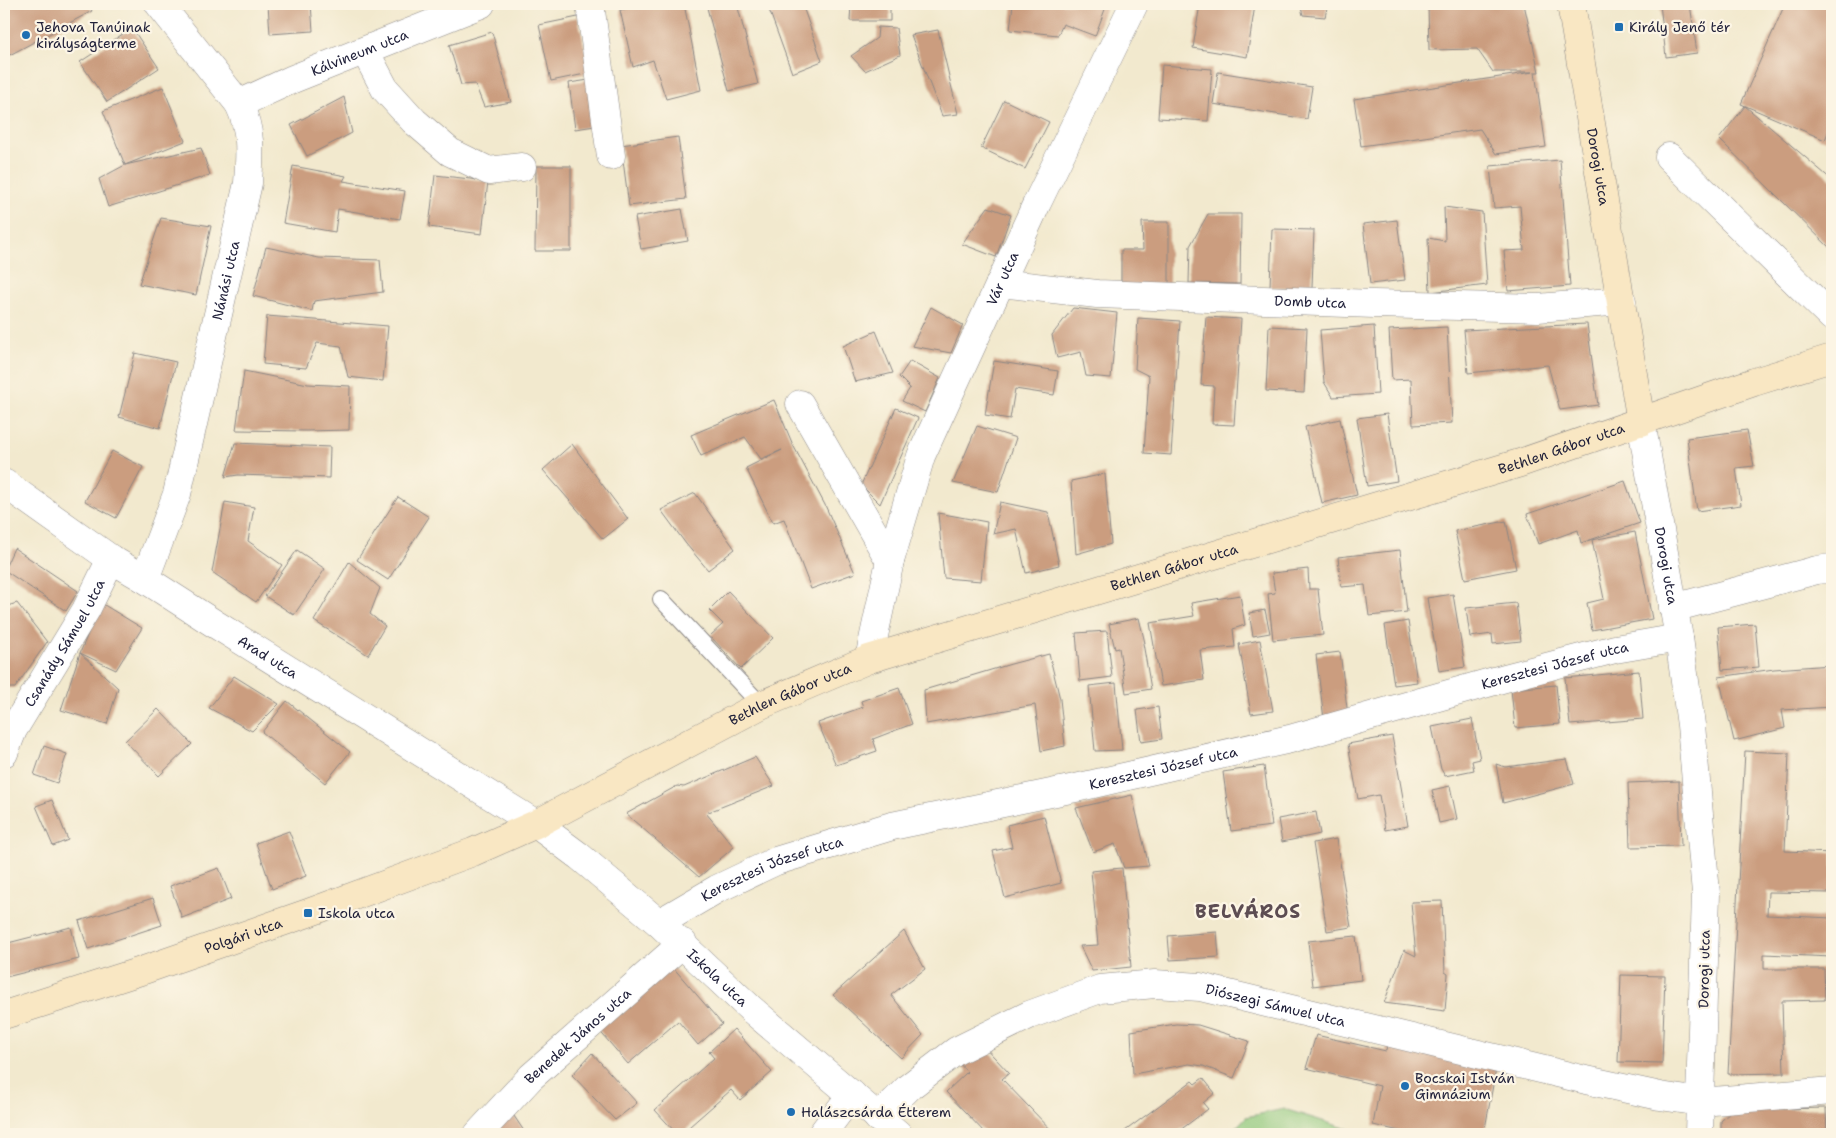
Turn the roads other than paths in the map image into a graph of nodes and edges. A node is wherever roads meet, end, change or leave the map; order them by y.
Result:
1 (159, 4) edge
2 (481, 4) edge
3 (590, 4) edge
4 (1134, 4) edge
5 (1571, 4) edge
6 (365, 50) junction
7 (239, 104) junction
8 (611, 156) dead end
9 (1669, 157) dead end
10 (522, 167) dead end
11 (1000, 283) junction
12 (1622, 301) junction
13 (1832, 317) edge
14 (1832, 358) edge
15 (800, 404) dead end
16 (1641, 422) junction
17 (4, 483) edge
18 (110, 559) junction
19 (890, 561) junction
20 (1832, 568) edge
21 (145, 579) junction
22 (661, 599) dead end
23 (1673, 608) junction
24 (1678, 638) junction
25 (869, 659) junction
26 (761, 705) junction
27 (4, 753) edge
28 (536, 824) junction
29 (659, 923) junction
30 (683, 943) junction
31 (4, 1015) edge
32 (1832, 1091) edge
33 (852, 1094) junction
34 (1701, 1102) junction
35 (888, 1126) edge
36 (478, 1134) edge
37 (822, 1134) edge
38 (1700, 1134) edge

1 - 7 street, Nánási utca
2 - 6 street, Kálvineum utca
3 - 8 street
4 - 11 street, Vár utca
5 - 12 main road, Dorogi utca
6 - 7 street, Kálvineum utca
6 - 10 street
7 - 21 street, Nánási utca
9 - 13 street
11 - 12 street, Domb utca
11 - 19 street, Vár utca
12 - 16 main road, Dorogi utca
14 - 16 main road, Bethlen Gábor utca
15 - 19 street
16 - 23 street, Dorogi utca
16 - 25 main road, Bethlen Gábor utca
17 - 18 street, Arad utca
18 - 21 street, Arad utca
18 - 27 street, Csanády Sámuel utca
19 - 25 street, Vár utca
20 - 23 street
21 - 28 street, Arad utca
22 - 26 lane
23 - 24 street, Dorogi utca
24 - 29 street, Keresztesi József utca
24 - 34 street, Dorogi utca
25 - 26 main road, Bethlen Gábor utca
26 - 28 main road, Bethlen Gábor utca
28 - 29 street, Iskola utca
28 - 31 main road, Polgári utca
29 - 30 street, Iskola utca
30 - 33 street, Iskola utca
30 - 36 street, Benedek János utca
32 - 34 street, Diószegi Sámuel utca
33 - 35 street, Iskola utca
33 - 37 street
34 - 35 street, Diószegi Sámuel utca
34 - 38 street, Dorogi utca

